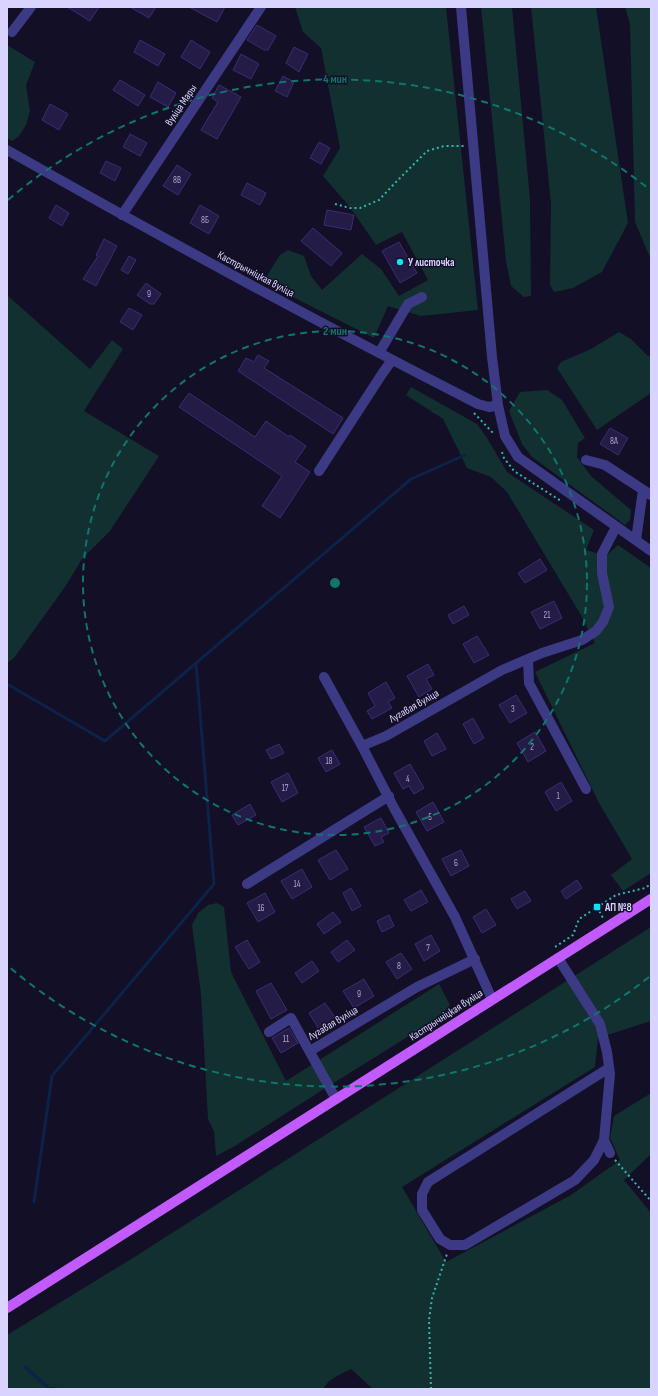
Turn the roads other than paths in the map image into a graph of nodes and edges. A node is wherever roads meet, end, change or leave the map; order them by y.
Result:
1 (30, 7) edge
2 (261, 7) edge
3 (461, 7) edge
4 (12, 32) dead end
5 (7, 150) edge
6 (122, 215) junction
7 (422, 297) dead end
8 (379, 353) junction
9 (392, 360) junction
10 (498, 405) junction
11 (586, 460) dead end
12 (319, 471) dead end
13 (647, 493) edge
14 (616, 527) junction
15 (636, 540) junction
16 (651, 551) edge
17 (528, 659) junction
18 (324, 677) dead end
19 (362, 746) junction
20 (586, 788) dead end
21 (388, 796) junction
22 (247, 884) dead end
23 (651, 899) edge
24 (558, 958) junction
25 (475, 959) junction
26 (492, 999) junction
27 (269, 1032) dead end
28 (310, 1051) junction
29 (609, 1068) junction
30 (336, 1099) junction
31 (604, 1140) junction
32 (610, 1153) road end
33 (7, 1308) edge

1 - 4 street
2 - 6 street, вуліца Мары
3 - 10 street
5 - 6 street, Кастрычніцкая вуліца
6 - 8 street, Кастрычніцкая вуліца
7 - 8 street
8 - 9 street, Кастрычніцкая вуліца
9 - 10 street, Кастрычніцкая вуліца
9 - 12 street
10 - 14 street
11 - 13 street
13 - 15 street
14 - 15 street
14 - 17 street, Лугавая вуліца
15 - 16 street
17 - 19 street, Лугавая вуліца
17 - 20 street
18 - 19 street
19 - 21 street
21 - 22 street
21 - 25 street
23 - 24 main road, Кастрычніцкая вуліца
24 - 26 main road, Кастрычніцкая вуліца
24 - 29 street
25 - 26 street
25 - 28 street, Лугавая вуліца
26 - 30 main road, Кастрычніцкая вуліца
27 - 28 street
28 - 30 street
29 - 31 street
29 - 31 street
30 - 33 main road, Кастрычніцкая вуліца
31 - 32 street

